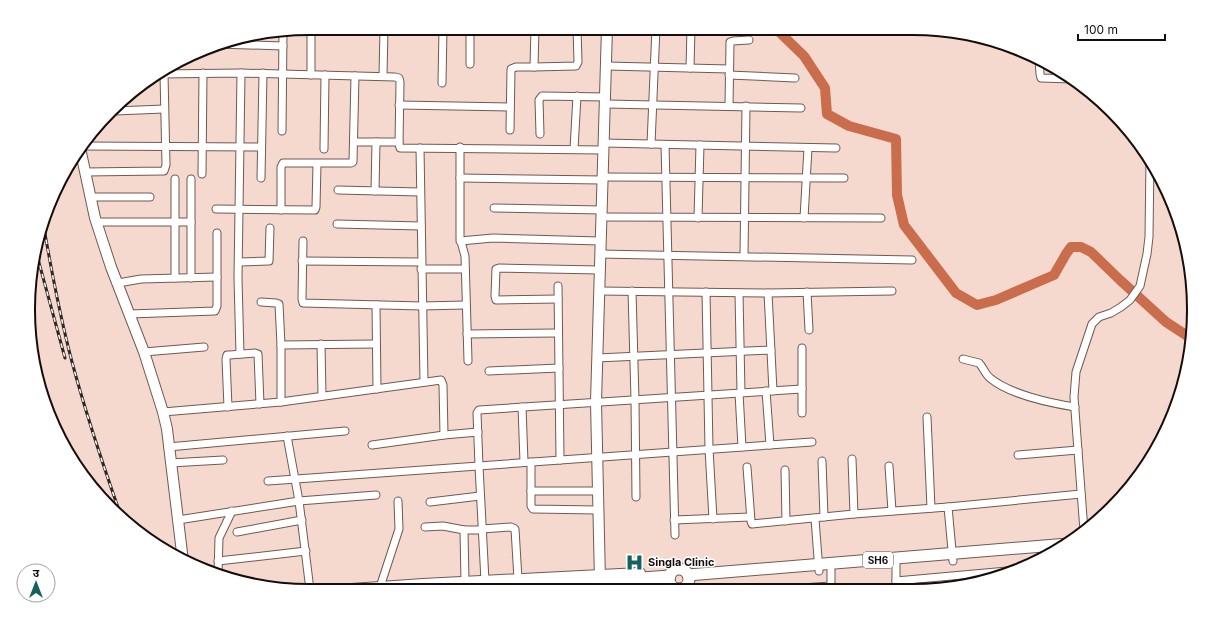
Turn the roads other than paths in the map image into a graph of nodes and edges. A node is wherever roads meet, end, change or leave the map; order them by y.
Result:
1 (311, 35) edge
2 (384, 35) edge
3 (443, 35) edge
4 (470, 35) edge
5 (535, 35) edge
6 (577, 35) edge
7 (607, 35) edge
8 (656, 35) edge
9 (691, 35) edge
10 (283, 36) edge
11 (749, 40) dead end
12 (236, 45) edge
13 (283, 46) junction
14 (470, 64) dead end
15 (607, 66) junction
16 (1040, 66) edge
17 (534, 67) junction
18 (655, 67) junction
19 (690, 68) junction
20 (729, 72) junction
21 (204, 73) junction
22 (241, 73) junction
23 (263, 73) junction
24 (282, 74) junction
25 (311, 74) junction
26 (168, 75) edge
27 (325, 75) junction
28 (355, 76) junction
29 (384, 76) junction
30 (161, 78) edge
31 (795, 78) dead end
32 (1061, 79) edge
33 (442, 83) dead end
34 (577, 96) junction
35 (606, 100) junction
36 (653, 104) junction
37 (400, 105) junction
38 (729, 106) junction
39 (746, 106) junction
40 (510, 107) junction
41 (801, 108) dead end
42 (164, 109) junction
43 (120, 111) edge
44 (282, 130) dead end
45 (510, 130) dead end
46 (540, 134) dead end
47 (354, 142) junction
48 (376, 142) junction
49 (399, 142) junction
50 (651, 144) junction
51 (665, 145) junction
52 (165, 146) junction
53 (700, 146) junction
54 (744, 146) junction
55 (88, 147) edge
56 (202, 147) junction
57 (240, 147) junction
58 (262, 147) junction
59 (604, 147) junction
60 (420, 148) junction
61 (460, 148) junction
62 (808, 148) junction
63 (836, 148) dead end
64 (324, 149) dead end
65 (574, 149) junction
66 (82, 155) edge
67 (317, 164) junction
68 (85, 172) junction
69 (1150, 172) edge
70 (202, 174) dead end
71 (261, 178) dead end
72 (460, 178) junction
73 (666, 178) junction
74 (699, 178) junction
75 (744, 178) junction
76 (806, 178) junction
77 (844, 178) dead end
78 (174, 179) dead end
79 (191, 179) dead end
80 (602, 179) junction
81 (338, 190) dead end
82 (375, 191) junction
83 (420, 192) junction
84 (91, 196) junction
85 (150, 197) dead end
86 (494, 208) dead end
87 (216, 209) dead end
88 (239, 209) junction
89 (280, 210) junction
90 (601, 214) junction
91 (667, 217) junction
92 (698, 218) junction
93 (744, 218) junction
94 (804, 218) junction
95 (881, 218) dead end
96 (97, 222) junction
97 (175, 222) junction
98 (191, 222) junction
99 (337, 224) dead end
100 (421, 226) junction
101 (270, 228) dead end
102 (217, 232) dead end
103 (303, 241) dead end
104 (460, 241) junction
105 (600, 241) junction
106 (600, 254) junction
107 (668, 254) junction
108 (744, 256) junction
109 (912, 260) dead end
110 (302, 261) junction
111 (239, 262) junction
112 (421, 266) junction
113 (465, 269) junction
114 (599, 270) junction
115 (217, 277) junction
116 (175, 278) junction
117 (191, 278) junction
118 (118, 283) junction
119 (558, 286) dead end
120 (599, 291) junction
121 (632, 291) junction
122 (892, 291) dead end
123 (669, 292) junction
124 (706, 292) junction
125 (739, 292) junction
126 (807, 292) junction
127 (768, 293) junction
128 (558, 299) junction
129 (261, 302) dead end
130 (376, 305) junction
131 (465, 305) junction
132 (422, 306) junction
133 (130, 314) junction
134 (809, 330) dead end
135 (558, 333) junction
136 (467, 334) junction
137 (321, 344) junction
138 (376, 344) junction
139 (281, 345) junction
140 (204, 347) dead end
141 (802, 348) dead end
142 (771, 350) junction
143 (740, 351) junction
144 (144, 352) junction
145 (707, 353) junction
146 (240, 354) junction
147 (671, 355) junction
148 (634, 357) junction
149 (597, 358) junction
150 (963, 359) dead end
151 (468, 361) dead end
152 (559, 368) junction
153 (489, 371) dead end
154 (424, 382) junction
155 (377, 389) junction
156 (802, 389) junction
157 (770, 391) junction
158 (740, 393) junction
159 (708, 395) junction
160 (322, 396) junction
161 (672, 397) junction
162 (635, 400) junction
163 (281, 402) junction
164 (596, 402) junction
165 (260, 404) junction
166 (559, 404) junction
167 (228, 407) junction
168 (522, 407) junction
169 (1075, 407) junction
170 (163, 412) junction
171 (802, 413) dead end
172 (927, 417) dead end
173 (345, 431) dead end
174 (478, 432) junction
175 (444, 435) junction
176 (287, 436) junction
177 (812, 442) dead end
178 (372, 445) dead end
179 (770, 445) junction
180 (168, 447) junction
181 (742, 447) junction
182 (709, 449) junction
183 (1078, 450) junction
184 (673, 452) junction
185 (636, 454) junction
186 (1018, 455) dead end
187 (597, 457) junction
188 (852, 459) dead end
189 (223, 460) dead end
190 (560, 460) junction
191 (822, 461) dead end
192 (527, 462) junction
193 (170, 463) junction
194 (479, 466) junction
195 (889, 466) dead end
196 (747, 467) dead end
197 (785, 470) dead end
198 (295, 479) junction
199 (268, 481) dead end
200 (531, 491) junction
201 (598, 491) junction
202 (1081, 494) junction
203 (376, 495) dead end
204 (480, 496) junction
205 (636, 497) dead end
206 (299, 501) junction
207 (398, 501) dead end
208 (430, 502) dead end
209 (948, 507) junction
210 (931, 508) junction
211 (598, 510) junction
212 (232, 511) junction
213 (892, 511) junction
214 (854, 514) junction
215 (824, 517) junction
216 (713, 518) junction
217 (750, 518) junction
218 (815, 518) junction
219 (178, 520) junction
220 (302, 520) junction
221 (674, 520) junction
222 (786, 521) junction
223 (1083, 524) edge
224 (425, 527) dead end
225 (482, 529) junction
226 (464, 530) junction
227 (237, 532) dead end
228 (675, 535) dead end
229 (1052, 546) edge
230 (306, 551) junction
231 (182, 553) edge
232 (1038, 554) edge
233 (952, 557) junction
234 (218, 561) junction
235 (896, 562) junction
236 (218, 568) edge
237 (823, 569) junction
238 (987, 574) edge
239 (688, 578) junction
240 (518, 579) junction
241 (485, 581) junction
242 (465, 582) junction
243 (675, 582) edge
244 (309, 584) edge
245 (381, 584) edge
246 (451, 584) edge
247 (600, 584) edge
248 (662, 584) edge
249 (687, 584) edge
250 (830, 584) edge
251 (896, 584) edge
252 (904, 584) edge

1 - 25 street
2 - 29 street
3 - 33 street
4 - 14 street
5 - 17 street
6 - 17 street
7 - 15 street
8 - 18 street
9 - 19 street
10 - 13 street
11 - 20 street
12 - 13 street
13 - 24 street
15 - 18 street
15 - 35 street
16 - 32 street
17 - 40 street
18 - 19 street
18 - 36 street
19 - 20 street
20 - 31 street
20 - 38 street
21 - 22 street
21 - 26 street
21 - 56 street
22 - 23 street
22 - 57 street
23 - 24 street
23 - 58 street
24 - 25 street
24 - 44 street
25 - 27 street
27 - 28 street
27 - 64 street
28 - 29 street
28 - 47 street
29 - 37 street
30 - 42 street
34 - 35 street
34 - 46 street
34 - 65 street
35 - 36 street
35 - 59 street
36 - 38 street
36 - 50 street
37 - 40 street
37 - 49 street
38 - 39 street
39 - 41 street
39 - 54 street
40 - 45 street
42 - 43 street
42 - 52 street
47 - 48 street
47 - 67 street
48 - 49 street
48 - 82 street
49 - 60 street
50 - 51 street
50 - 59 street
51 - 53 street
51 - 73 street
52 - 55 street
52 - 56 street
52 - 68 street
53 - 54 street
53 - 74 street
54 - 62 street
54 - 75 street
56 - 57 street
56 - 70 street
57 - 58 street
57 - 88 street
58 - 71 street
59 - 65 street
59 - 80 street
60 - 61 street
60 - 83 street
61 - 65 street
61 - 72 street
62 - 63 street
62 - 76 street
66 - 68 street
67 - 89 street
67 - 89 street
68 - 84 street
69 - 169 street
72 - 80 street
72 - 104 street
73 - 74 street
73 - 80 street
73 - 91 street
74 - 75 street
74 - 92 street
75 - 76 street
75 - 93 street
76 - 77 street
76 - 94 street
78 - 97 street
79 - 98 street
80 - 90 street
81 - 82 street
82 - 83 street
83 - 100 street
84 - 85 street
84 - 96 street
86 - 90 street
87 - 88 street
88 - 89 street
88 - 111 street
90 - 91 street
90 - 105 street
91 - 92 street
91 - 107 street
92 - 93 street
93 - 94 street
93 - 108 street
94 - 95 street
96 - 97 street
96 - 118 street
97 - 98 street
97 - 116 street
98 - 117 street
99 - 100 street
100 - 112 street
101 - 111 street
102 - 115 street
103 - 110 street
104 - 105 street
104 - 113 street
105 - 106 street
106 - 107 street
106 - 114 street
107 - 108 street
107 - 123 street
108 - 109 street
110 - 112 street
110 - 130 street
111 - 146 street
112 - 113 street
112 - 132 street
113 - 131 street
114 - 120 street
114 - 128 street
115 - 117 street
115 - 133 street
116 - 117 street
116 - 118 street
118 - 133 street
119 - 128 street
120 - 121 street
120 - 149 street
121 - 123 street
121 - 148 street
122 - 126 street
123 - 124 street
123 - 147 street
124 - 125 street
124 - 145 street
125 - 127 street
125 - 143 street
126 - 127 street
126 - 134 street
127 - 142 street
128 - 135 street
129 - 139 street
130 - 132 street
130 - 138 street
131 - 132 street
131 - 136 street
132 - 154 street
133 - 144 street
135 - 136 street
135 - 152 street
136 - 151 street
137 - 138 street
137 - 139 street
137 - 160 street
138 - 155 street
139 - 163 street
140 - 144 street
141 - 156 street
142 - 143 street
142 - 157 street
143 - 145 street
143 - 158 street
144 - 170 street
145 - 147 street
145 - 159 street
146 - 165 street
146 - 167 street
147 - 148 street
147 - 161 street
148 - 149 street
148 - 162 street
149 - 164 street
150 - 169 street
152 - 153 street
152 - 166 street
154 - 155 street
154 - 175 street
155 - 160 street
156 - 157 street
156 - 171 street
157 - 158 street
157 - 179 street
158 - 159 street
158 - 181 street
159 - 161 street
159 - 182 street
160 - 163 street
161 - 162 street
161 - 184 street
162 - 164 street
162 - 185 street
163 - 165 street
164 - 166 street
164 - 187 street
165 - 167 street
166 - 168 street
166 - 190 street
167 - 170 street
168 - 174 street
168 - 192 street
169 - 183 street
170 - 180 street
172 - 210 street
173 - 176 street
174 - 175 street
174 - 194 street
175 - 178 street
176 - 180 street
176 - 198 street
177 - 179 street
179 - 181 street
180 - 193 street
181 - 182 street
182 - 184 street
182 - 216 street
183 - 186 street
183 - 202 street
184 - 185 street
184 - 221 street
185 - 187 street
185 - 205 street
187 - 190 street
187 - 201 street
188 - 214 street
189 - 193 street
190 - 192 street
191 - 215 street
192 - 194 street
192 - 200 street
193 - 219 street
194 - 198 street
194 - 204 street
195 - 213 street
196 - 217 street
197 - 222 street
198 - 199 street
198 - 206 street
200 - 201 street
200 - 211 street
201 - 211 street
202 - 209 street
202 - 223 street
203 - 206 street
204 - 208 street
204 - 225 street
206 - 212 street
206 - 220 street
207 - 245 street
209 - 210 street
209 - 233 street
210 - 213 street
211 - 247 street
212 - 219 street
212 - 234 street
213 - 214 street
214 - 215 street
215 - 218 street
216 - 217 street
216 - 221 street
217 - 222 street
218 - 222 street
218 - 237 street
219 - 231 street
220 - 227 street
220 - 230 street
221 - 228 street
224 - 226 street
225 - 226 street
225 - 240 street
225 - 241 street
226 - 242 street
229 - 233 main road, SH6
230 - 234 street
230 - 244 street
232 - 233 main road, SH6
233 - 235 main road, SH6
234 - 236 street
235 - 237 main road, SH6
235 - 251 street
237 - 239 main road, SH6
237 - 250 street
238 - 252 street
239 - 243 main road, SH6
239 - 249 main road
240 - 241 street
240 - 247 street
241 - 242 street
242 - 246 street
243 - 247 main road, SH6
243 - 248 main road, SH6

